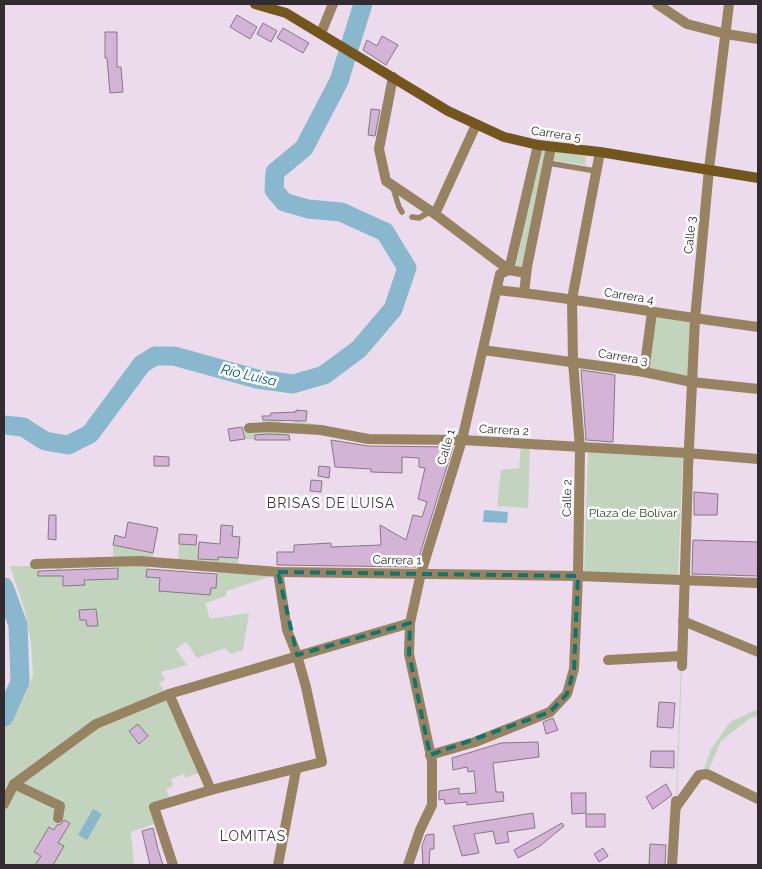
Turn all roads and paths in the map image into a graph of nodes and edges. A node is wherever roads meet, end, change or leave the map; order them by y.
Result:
1 (255, 4) edge
2 (333, 4) edge
3 (657, 4) edge
4 (729, 4) edge
5 (323, 34) junction
6 (726, 34) junction
7 (758, 39) edge
8 (393, 77) junction
9 (476, 125) junction
10 (538, 144) junction
11 (552, 147) junction
12 (600, 152) junction
13 (548, 163) junction
14 (709, 169) junction
15 (596, 171) junction
16 (758, 178) edge
17 (389, 183) junction
18 (402, 212) dead end
19 (433, 213) junction
20 (412, 218) dead end
21 (509, 270) junction
22 (526, 273) junction
23 (497, 290) junction
24 (524, 293) junction
25 (572, 300) junction
26 (652, 312) junction
27 (694, 319) junction
28 (758, 327) edge
29 (483, 350) junction
30 (572, 362) junction
31 (644, 372) junction
32 (692, 382) junction
33 (758, 389) edge
34 (249, 428) dead end
35 (462, 440) junction
36 (580, 447) junction
37 (688, 452) junction
38 (758, 459) edge
39 (35, 564) dead end
40 (278, 572) junction
41 (421, 573) junction
42 (578, 576) junction
43 (684, 580) junction
44 (758, 583) edge
45 (683, 621) junction
46 (410, 623) junction
47 (758, 652) edge
48 (297, 655) junction
49 (608, 660) dead end
50 (169, 694) junction
51 (431, 758) junction
52 (296, 770) junction
53 (14, 784) junction
54 (211, 790) junction
55 (676, 796) dead end
56 (758, 799) edge
57 (4, 804) edge
58 (676, 807) junction
59 (58, 818) dead end
60 (173, 865) edge
61 (278, 865) edge
62 (408, 865) edge
63 (672, 865) edge

1 - 5 main road, Carrera 5
2 - 5 street
3 - 6 street
4 - 6 street, Calle 3
5 - 8 main road, Carrera 5
6 - 7 street
6 - 14 street, Calle 3
8 - 9 main road, Carrera 5
8 - 17 street
9 - 10 main road, Carrera 5
9 - 19 street
10 - 11 main road, Carrera 5
10 - 21 street, Calle 1
11 - 12 main road, Carrera 5
11 - 13 street
12 - 14 main road, Carrera 5
12 - 15 street, Calle 2
13 - 15 lane
13 - 22 street
14 - 16 main road, Carrera 5
14 - 27 street, Calle 3
15 - 25 street, Calle 2
17 - 18 lane
17 - 19 street
19 - 20 lane
19 - 21 street
21 - 22 street
21 - 23 street, Calle 1
22 - 24 street
23 - 24 street, Carrera 4
23 - 29 street, Calle 1
24 - 25 street, Carrera 4
25 - 26 street, Carrera 4
25 - 30 street, Calle 2
26 - 27 street, Carrera 4
26 - 31 street
27 - 28 street, Carrera 4
27 - 32 street, Calle 3
29 - 30 street, Carrera 3
29 - 35 street, Calle 1
30 - 31 street, Carrera 3
30 - 36 street, Calle 2
31 - 32 street, Carrera 3
32 - 33 street, Carrera 3
32 - 37 street, Calle 3
34 - 35 street, Carrera 2
35 - 36 street, Carrera 2
35 - 41 street, Calle 1
36 - 37 street, Carrera 2
36 - 42 street, Calle 2
37 - 38 street, Carrera 2
37 - 43 street, Calle 3
39 - 40 street, Carrera 1
40 - 41 street, Carrera 1
40 - 48 street
41 - 42 street, Carrera 1
41 - 46 street, Calle 1
42 - 43 street, Carrera 1
42 - 51 street, Calle 2
43 - 44 street, Carrera 1
43 - 45 street, Calle 3
45 - 47 street
45 - 49 street, Calle 3
46 - 48 street
46 - 51 street, Calle 1
48 - 50 street
48 - 52 street
50 - 53 street
50 - 54 street
51 - 62 street, Calle 1
52 - 54 street
52 - 61 street
53 - 57 street
53 - 59 street
54 - 60 street
55 - 58 street
56 - 58 street
58 - 63 street

